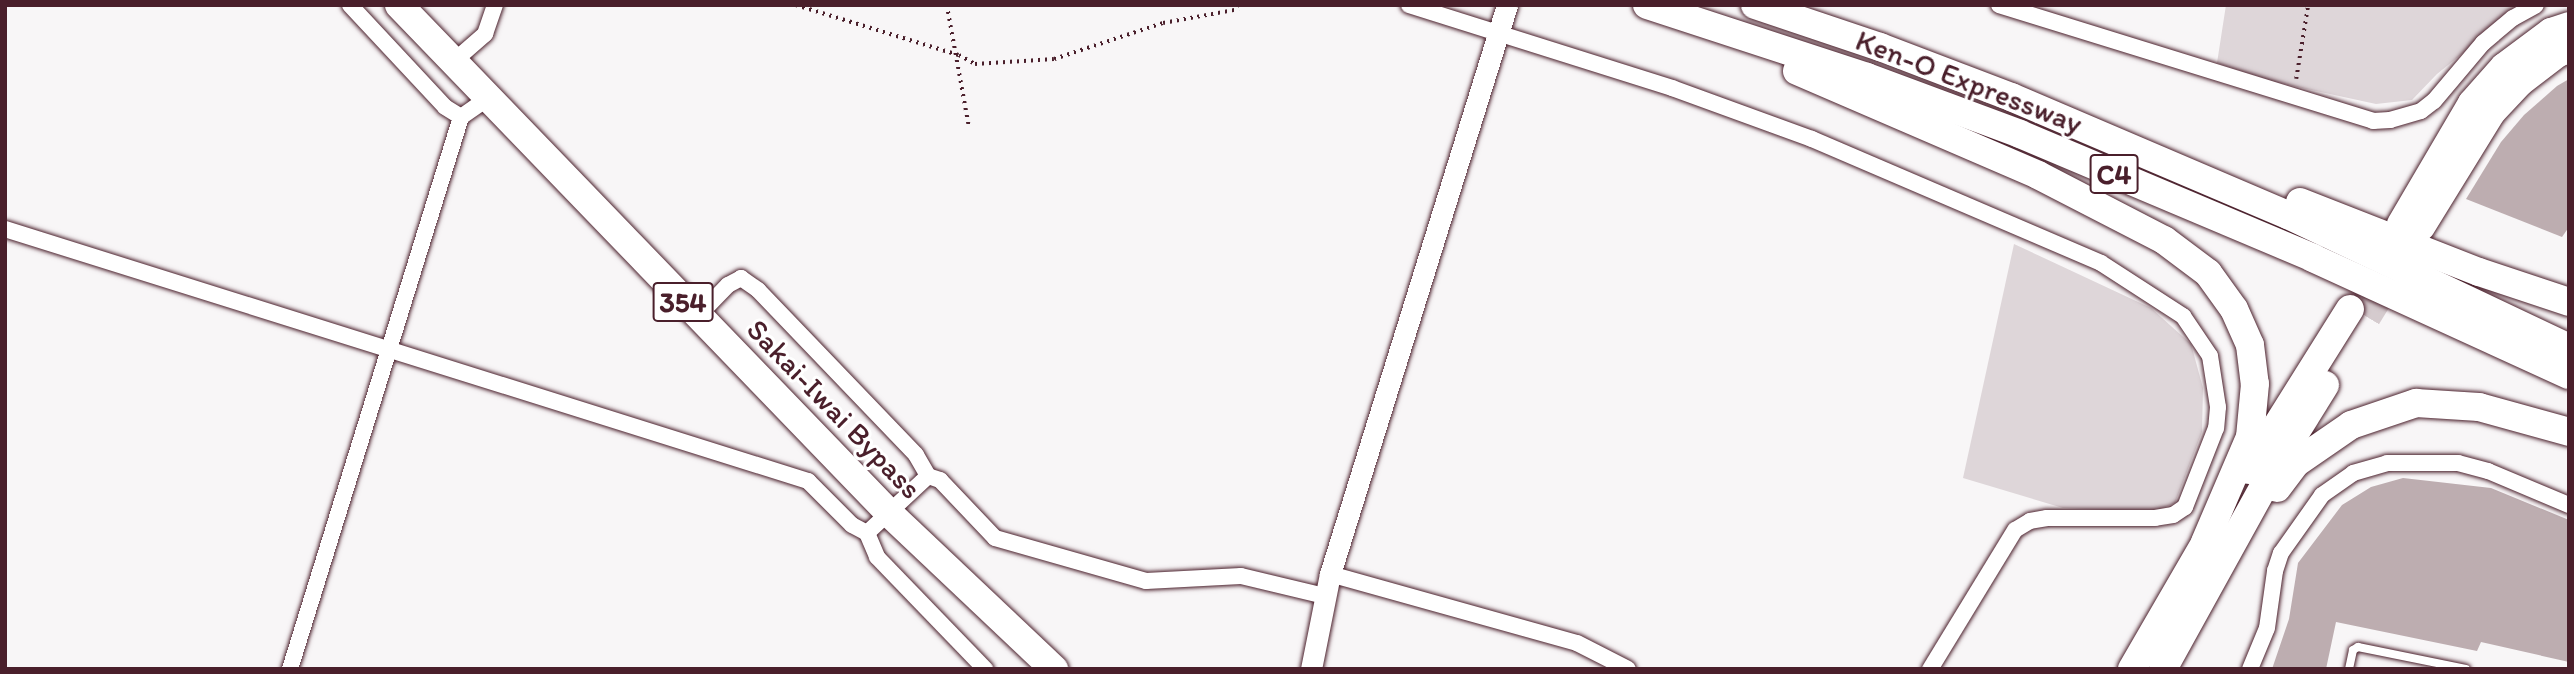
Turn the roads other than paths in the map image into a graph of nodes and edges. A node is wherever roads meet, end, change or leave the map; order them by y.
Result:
1 (350, 5) edge
2 (399, 5) edge
3 (495, 5) edge
4 (1409, 5) edge
5 (1507, 5) edge
6 (1627, 5) edge
7 (1647, 5) edge
8 (1755, 5) edge
9 (1999, 5) edge
10 (2536, 5) edge
11 (2569, 26) edge
12 (1498, 32) junction
13 (2569, 49) edge
14 (453, 62) junction
15 (2011, 97) junction
16 (487, 99) junction
17 (461, 117) junction
18 (5, 229) edge
19 (2569, 302) edge
20 (697, 317) junction
21 (389, 348) junction
22 (2569, 348) edge
23 (2569, 375) edge
24 (2569, 432) edge
25 (928, 476) junction
26 (2569, 505) edge
27 (890, 514) junction
28 (867, 533) junction
29 (2236, 540) junction
30 (2205, 542) junction
31 (1330, 574) junction
32 (1325, 596) junction
33 (1054, 665) edge
34 (290, 669) edge
35 (985, 669) edge
36 (1311, 669) edge
37 (1628, 669) edge
38 (1930, 669) edge
39 (2132, 669) edge
40 (2163, 669) edge
41 (2249, 669) edge
42 (2349, 669) edge
43 (2466, 669) edge

1 - 17 street
2 - 14 highway, Sakai-Iwai Bypass / 354
3 - 14 street
4 - 12 street
5 - 12 street
6 - 30 highway
7 - 23 highway, Ken-O Expressway / C4
8 - 15 highway, Ken-O Expressway / C4
9 - 10 street
11 - 13 highway
12 - 31 street
12 - 38 street
14 - 16 highway, Sakai-Iwai Bypass / 354
15 - 19 highway
15 - 22 highway, Ken-O Expressway / C4
16 - 17 street
16 - 20 highway, Sakai-Iwai Bypass / 354
17 - 21 street
18 - 21 street
20 - 25 street
20 - 27 highway, Sakai-Iwai Bypass / 354
21 - 28 street
21 - 34 street
24 - 29 highway
25 - 27 street
25 - 32 street
26 - 41 street
27 - 28 street
27 - 33 highway, Sakai-Iwai Bypass / 354
28 - 35 street
29 - 30 highway
29 - 40 highway
30 - 39 highway
31 - 32 street
31 - 37 street
32 - 36 street
42 - 43 lane

